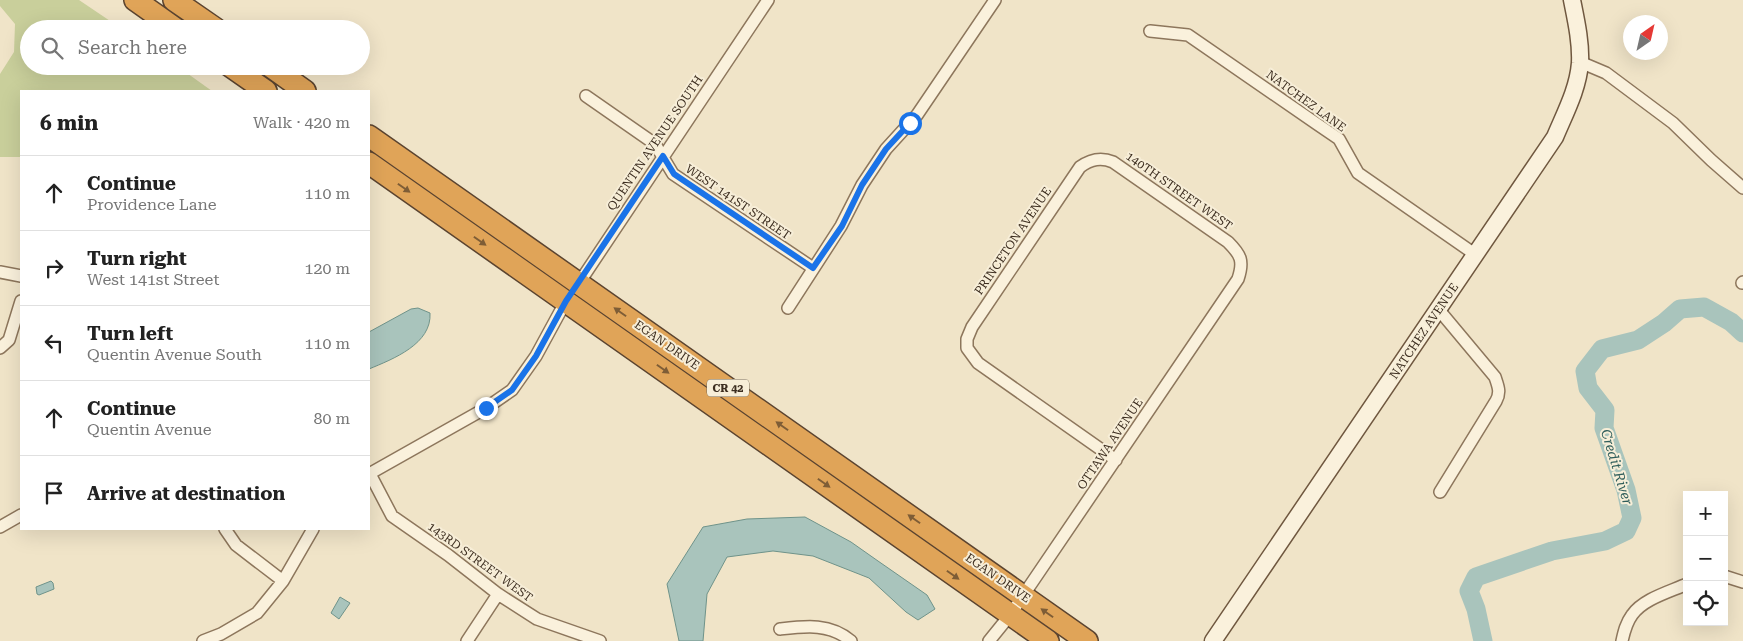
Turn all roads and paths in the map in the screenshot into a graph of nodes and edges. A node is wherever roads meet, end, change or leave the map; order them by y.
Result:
1 (135, 0) edge
2 (174, 0) edge
3 (768, 0) edge
4 (995, 0) edge
5 (1572, 0) edge
6 (163, 20) edge
7 (203, 20) edge
8 (1150, 31) dead end
9 (1580, 62) junction
10 (243, 75) edge
11 (283, 75) edge
12 (265, 90) edge
13 (304, 90) edge
14 (586, 96) dead end
15 (370, 137) edge
16 (663, 156) junction
17 (1095, 159) joint
18 (370, 164) edge
19 (1743, 188) edge
20 (1476, 255) junction
21 (1241, 257) joint
22 (813, 268) junction
23 (0, 272) edge
24 (20, 276) edge
25 (579, 283) junction
26 (566, 301) junction
27 (20, 303) edge
28 (788, 308) dead end
29 (1439, 310) junction
30 (0, 348) edge
31 (1116, 460) junction
32 (370, 473) edge
33 (370, 476) edge
34 (1440, 492) dead end
35 (20, 516) edge
36 (0, 527) edge
37 (226, 530) edge
38 (312, 530) edge
39 (1728, 577) edge
40 (283, 581) junction
41 (1743, 582) edge
42 (1683, 586) edge
43 (498, 594) junction
44 (1023, 596) junction
45 (1010, 615) junction
46 (780, 629) dead end
47 (203, 641) edge
48 (467, 641) edge
49 (600, 641) edge
50 (851, 641) edge
51 (989, 641) edge
52 (1048, 641) edge
53 (1087, 641) edge
54 (1213, 641) edge
55 (1622, 641) edge

1 - 6 highway
2 - 7 highway
3 - 16 street, QUENTIN AVENUE SOUTH
4 - 22 street
5 - 9 street, NATCHEZ AVENUE
8 - 20 street, NATCHEZ LANE
9 - 19 street
9 - 20 street, NATCHEZ AVENUE
10 - 12 highway
11 - 13 highway
14 - 16 street, WEST 141ST STREET
15 - 25 highway, EGAN DRIVE / CR 42
16 - 22 street, WEST 141ST STREET
16 - 25 street, QUENTIN AVENUE SOUTH
17 - 21 street, 140TH STREET WEST
17 - 31 street, PRINCETON AVENUE
18 -> 26 highway, EGAN DRIVE / CR 42
20 - 29 street, NATCHEZ AVENUE
21 - 31 street, OTTAWA AVENUE
22 - 28 street
23 - 24 street
25 - 26 street, QUENTIN AVENUE SOUTH
44 -> 25 highway, EGAN DRIVE / CR 42
26 - 32 street, QUENTIN AVENUE SOUTH
26 -> 45 highway, EGAN DRIVE / CR 42
27 - 30 street
29 - 34 street
29 - 54 street, NATCHEZ AVENUE
31 - 44 street, OTTAWA AVENUE
33 - 43 street, 143RD STREET WEST
35 - 36 street
37 - 40 street
38 - 40 street
39 - 41 street
40 - 47 street
42 - 55 street
43 - 48 street
43 - 49 street, 143RD STREET WEST
44 - 45 street, OTTAWA AVENUE
53 -> 44 highway, EGAN DRIVE / CR 42
45 - 51 street, OTTAWA AVENUE
45 - 52 highway, EGAN DRIVE / CR 42
46 - 50 street

